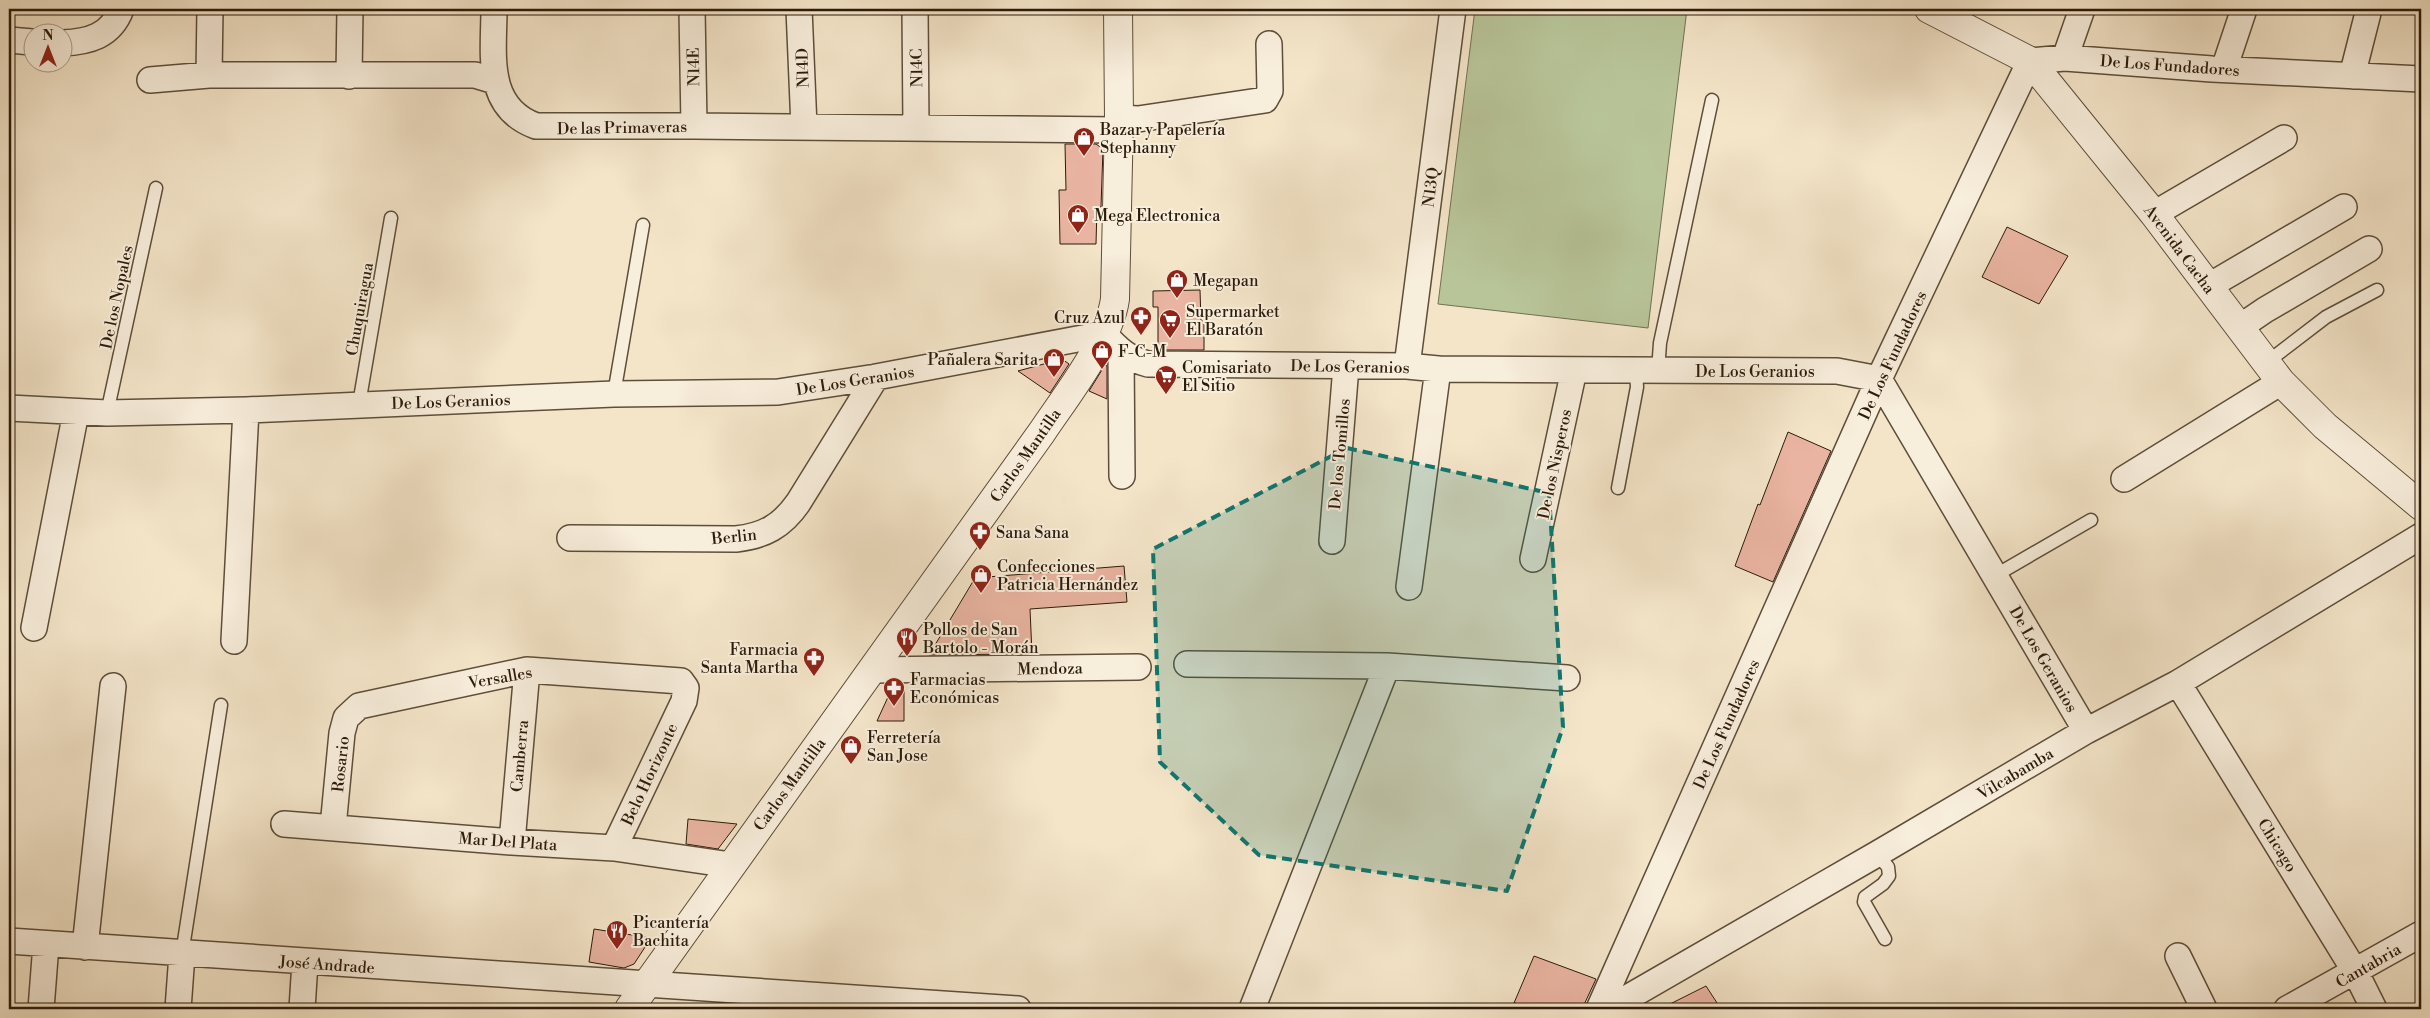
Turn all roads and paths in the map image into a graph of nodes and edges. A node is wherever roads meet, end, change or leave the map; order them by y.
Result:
1 (121, 9) edge
2 (210, 9) edge
3 (350, 9) edge
4 (494, 9) edge
5 (692, 9) edge
6 (799, 9) edge
7 (915, 9) edge
8 (1118, 9) edge
9 (1453, 9) edge
10 (1928, 9) edge
11 (2082, 9) edge
12 (2229, 9) edge
13 (2244, 9) edge
14 (2369, 9) edge
15 (9, 41) edge
16 (22, 42) edge
17 (72, 43) edge
18 (1269, 44) dead end
19 (2065, 58) junction
20 (2030, 61) junction
21 (2218, 69) junction
22 (209, 76) junction
23 (349, 76) junction
24 (2352, 76) junction
25 (2421, 79) edge
26 (150, 80) dead end
27 (495, 81) junction
28 (1712, 100) dead end
29 (1119, 124) junction
30 (694, 126) junction
31 (804, 127) junction
32 (916, 128) junction
33 (2284, 138) dead end
34 (156, 188) dead end
35 (2344, 208) dead end
36 (2154, 214) junction
37 (391, 218) dead end
38 (643, 225) dead end
39 (2369, 249) dead end
40 (2209, 286) junction
41 (2377, 290) dead end
42 (2240, 327) junction
43 (1113, 343) junction
44 (1346, 366) junction
45 (1407, 366) junction
46 (1438, 368) junction
47 (1574, 370) junction
48 (1647, 371) junction
49 (2274, 373) junction
50 (876, 377) junction
51 (1880, 380) junction
52 (614, 394) junction
53 (359, 404) junction
54 (9, 408) edge
55 (246, 410) junction
56 (76, 412) junction
57 (107, 413) junction
58 (1122, 476) dead end
59 (2124, 479) dead end
60 (1618, 488) dead end
61 (2421, 506) edge
62 (2090, 520) dead end
63 (2421, 536) edge
64 (570, 538) dead end
65 (1332, 541) dead end
66 (1533, 559) dead end
67 (1996, 575) junction
68 (1409, 587) dead end
69 (34, 628) dead end
70 (234, 641) dead end
71 (1186, 664) dead end
72 (1387, 666) junction
73 (1138, 667) dead end
74 (527, 670) junction
75 (872, 670) junction
76 (1567, 678) dead end
77 (2178, 683) junction
78 (113, 686) dead end
79 (684, 700) joint
80 (221, 705) dead end
81 (359, 706) joint
82 (2086, 731) junction
83 (284, 824) dead end
84 (333, 827) junction
85 (512, 842) junction
86 (614, 848) junction
87 (1877, 854) junction
88 (731, 865) junction
89 (2421, 934) edge
90 (1885, 939) dead end
91 (9, 941) edge
92 (46, 944) junction
93 (85, 947) junction
94 (182, 954) junction
95 (2178, 956) dead end
96 (305, 962) junction
97 (2356, 973) junction
98 (645, 983) junction
99 (41, 1009) edge
100 (178, 1009) edge
101 (302, 1009) edge
102 (629, 1009) edge
103 (1018, 1009) edge
104 (1252, 1009) edge
105 (1599, 1009) edge
106 (1608, 1009) edge
107 (2204, 1009) edge
108 (2287, 1009) edge
109 (2374, 1009) edge

1 - 17 street
2 - 22 street
3 - 23 street
4 - 27 street
5 - 30 street, N14E
6 - 31 street, N14D
7 - 32 street, N14C
8 - 29 street, Carlos Mantilla
9 - 45 street, N13Q
10 - 20 street, Avenida Cacha
11 - 19 street
12 - 21 street
13 - 21 street
14 - 24 street
15 - 16 street
18 - 29 street, De las Primaveras
19 - 20 street, De Los Fundadores
19 - 21 street, De Los Fundadores
20 - 36 street, Avenida Cacha
20 - 51 street, De Los Fundadores
21 - 24 street, De Los Fundadores
22 - 23 street
22 - 26 street
23 - 27 street
24 - 25 street, De Los Fundadores
27 - 30 street, De las Primaveras
28 - 48 lane
29 - 32 street, De las Primaveras
29 - 43 street, Carlos Mantilla
30 - 31 street, De las Primaveras
31 - 32 street, De las Primaveras
33 - 36 street
34 - 57 lane, De los Nopales
35 - 40 street
36 - 40 street, Avenida Cacha
37 - 53 lane, Chuquiragua
38 - 52 lane
39 - 42 street
40 - 42 street, Avenida Cacha
41 - 49 lane
42 - 49 street, Avenida Cacha
43 - 44 street, De Los Geranios
43 - 50 street, De Los Geranios
43 - 58 street
43 - 75 street, Carlos Mantilla
44 - 45 street, De Los Geranios
44 - 65 street, De los Tomillos
45 - 46 street, De Los Geranios
46 - 47 street, De Los Geranios
46 - 68 street
47 - 48 street, De Los Geranios
47 - 66 street, De los Nisperos
48 - 51 street, De Los Geranios
48 - 60 lane
49 - 59 street
49 - 61 street, Avenida Cacha
50 - 52 street, De Los Geranios
50 - 64 street, Berlin
51 - 67 street, De Los Geranios
51 - 105 street, De Los Fundadores
52 - 53 street, De Los Geranios
53 - 55 street, De Los Geranios
54 - 56 street, De Los Geranios
55 - 57 street, De Los Geranios
55 - 70 street
56 - 57 street, De Los Geranios
56 - 69 street
62 - 67 lane
63 - 77 street, Vilcabamba
67 - 82 street, De Los Geranios
71 - 72 street
72 - 76 street
72 - 104 street
73 - 75 street, Mendoza
74 - 79 street, Versalles
74 - 81 street, Versalles
74 - 85 street, Camberra
75 - 88 street, Carlos Mantilla
77 - 82 street, Vilcabamba
77 - 97 street, Chicago
78 - 93 street
79 - 86 street, Belo Horizonte
80 - 94 lane
81 - 84 street, Rosario
82 - 87 street, Vilcabamba
83 - 84 street, Mar Del Plata
84 - 85 street, Mar Del Plata
85 - 86 street, Mar Del Plata
86 - 88 street, Mar Del Plata
87 - 90 lane
87 - 106 street, Vilcabamba
88 - 98 street, Carlos Mantilla
89 - 97 street, Cantabria
91 - 92 street, José Andrade
92 - 93 street, José Andrade
92 - 99 street
93 - 94 street, José Andrade
94 - 96 street, José Andrade
94 - 100 street
95 - 107 street
96 - 98 street, José Andrade
96 - 101 street
97 - 108 street, Cantabria
97 - 109 street, Chicago
98 - 102 street, Carlos Mantilla
98 - 103 street, José Andrade

